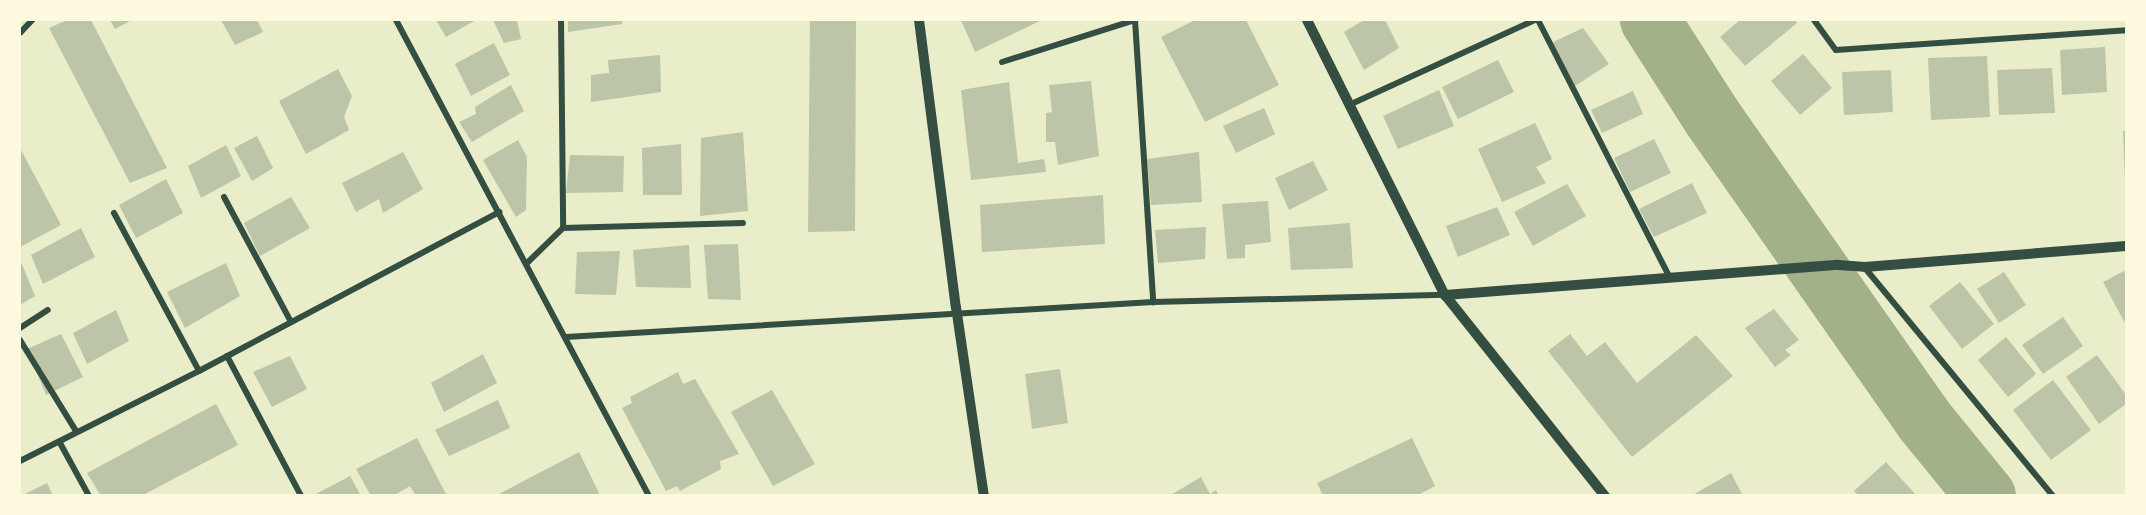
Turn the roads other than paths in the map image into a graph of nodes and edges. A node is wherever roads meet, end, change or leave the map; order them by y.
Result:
1 (32, 20) edge
2 (396, 20) edge
3 (561, 20) edge
4 (919, 20) edge
5 (1135, 20) edge
6 (1307, 20) edge
7 (1536, 20) edge
8 (1814, 20) edge
9 (2127, 30) edge
10 (20, 33) edge
11 (1002, 62) dead end
12 (1349, 105) junction
13 (224, 197) dead end
14 (499, 212) junction
15 (114, 213) dead end
16 (743, 223) dead end
17 (563, 228) junction
18 (2127, 246) edge
19 (527, 263) junction
20 (1865, 267) junction
21 (1669, 276) junction
22 (1445, 295) junction
23 (1153, 302) junction
24 (48, 310) dead end
25 (291, 322) junction
26 (20, 328) edge
27 (566, 338) junction
28 (20, 340) edge
29 (227, 356) junction
30 (199, 371) junction
31 (76, 431) junction
32 (60, 443) junction
33 (20, 461) edge
34 (89, 495) edge
35 (301, 495) edge
36 (649, 495) edge
37 (984, 495) edge
38 (1605, 495) edge
39 (2053, 495) edge

1 - 10 street
2 - 14 street
3 - 17 street
4 - 37 street
5 - 11 street
5 - 23 street
6 - 12 street
7 - 12 street
7 - 21 street
8 - 9 street
12 - 22 street
13 - 25 street
14 - 19 street
14 - 25 street
15 - 30 street
16 - 17 street
17 - 19 street
18 - 20 street
19 - 27 street
20 - 21 street
20 - 39 street
21 - 22 street
22 - 23 street
22 - 38 street
23 - 27 street
24 - 26 street
25 - 29 street
27 - 36 street
28 - 31 street
29 - 30 street
29 - 35 street
30 - 31 street
31 - 32 street
32 - 33 street
32 - 34 street

